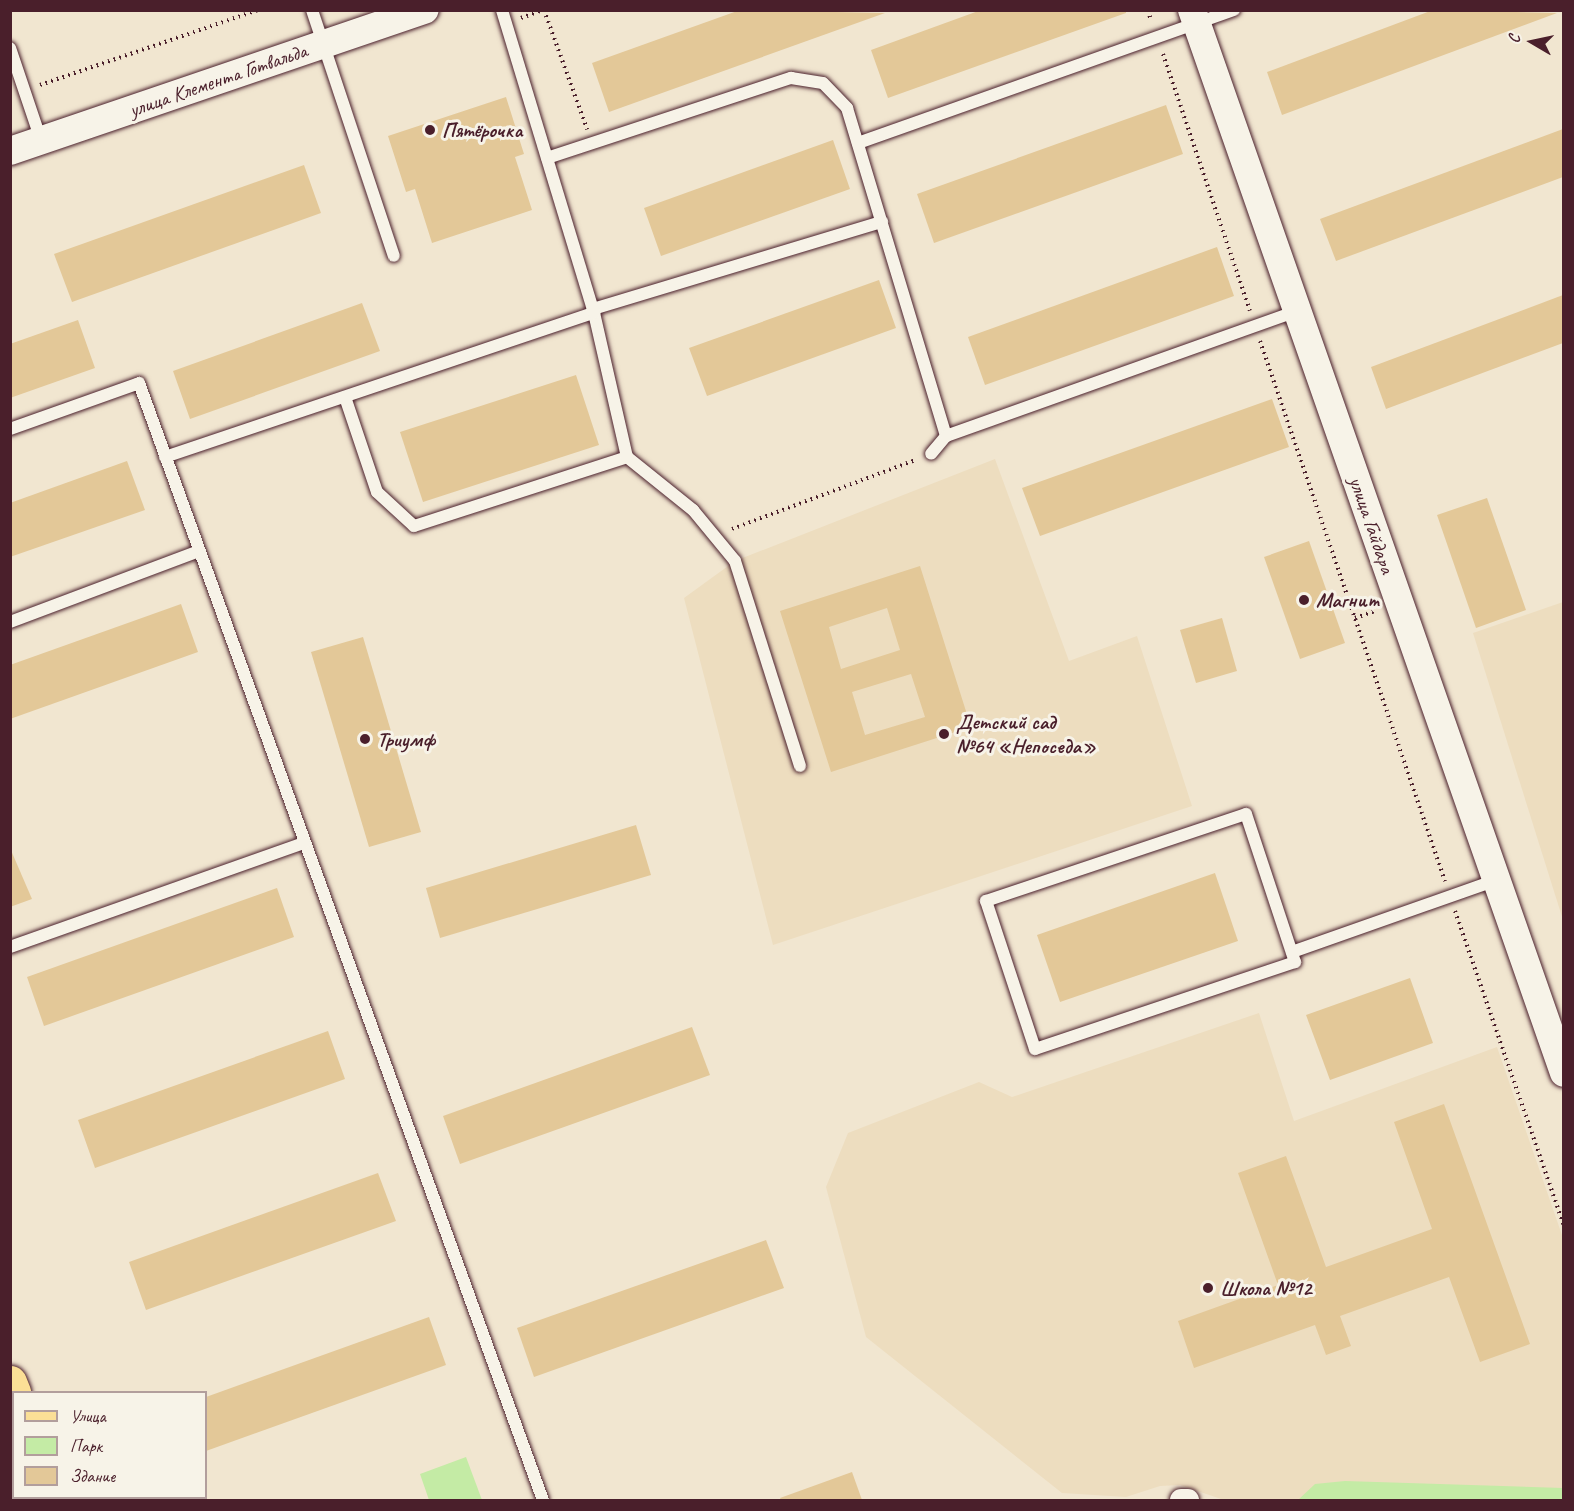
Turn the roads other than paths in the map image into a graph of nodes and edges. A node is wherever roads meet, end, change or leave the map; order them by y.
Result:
1 (312, 10) edge
2 (425, 10) edge
3 (502, 10) edge
4 (1234, 10) edge
5 (1194, 17) edge
6 (325, 44) junction
7 (10, 48) edge
8 (41, 140) junction
9 (858, 143) junction
10 (10, 151) edge
11 (547, 158) junction
12 (882, 222) junction
13 (394, 256) dead end
14 (594, 311) junction
15 (1297, 311) junction
16 (345, 397) junction
17 (10, 429) edge
18 (946, 436) junction
19 (931, 454) road end
20 (165, 457) junction
21 (627, 457) junction
22 (199, 551) junction
23 (10, 622) edge
24 (800, 766) dead end
25 (304, 843) junction
26 (1496, 880) junction
27 (10, 947) edge
28 (1292, 952) junction
29 (1563, 1073) edge
30 (543, 1500) edge
31 (1181, 1500) edge
32 (1188, 1500) edge

1 - 6 lane
2 - 6 street, улица Клемента Готвальда
3 - 11 lane
4 - 5 lane
5 - 9 lane
5 - 15 street, улица Гайдара
6 - 8 street, улица Клемента Готвальда
6 - 13 lane
7 - 8 lane
8 - 10 street, улица Клемента Готвальда
9 - 11 lane
9 - 12 lane
11 - 14 lane
12 - 14 lane
12 - 18 lane
14 - 16 lane
14 - 21 lane
15 - 18 lane
15 - 26 street, улица Гайдара
16 - 20 lane
16 - 21 lane
17 - 20 lane
18 - 19 lane
20 - 22 lane
21 - 24 lane
22 - 23 lane
22 - 25 lane
25 - 27 lane
25 - 30 lane
26 - 28 lane
26 - 29 street, улица Гайдара
28 - 28 lane
31 - 32 street

